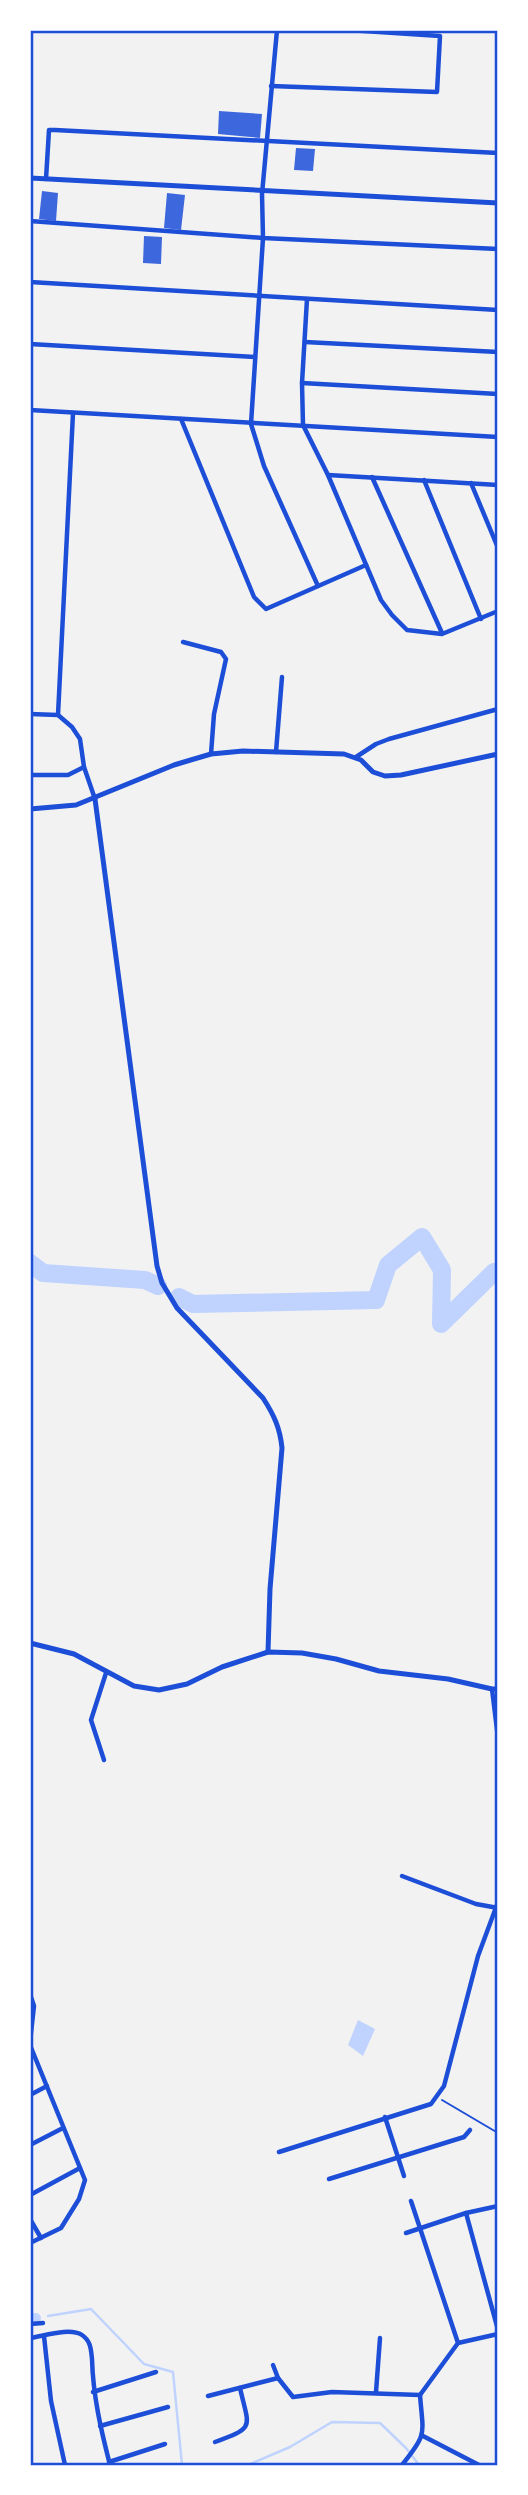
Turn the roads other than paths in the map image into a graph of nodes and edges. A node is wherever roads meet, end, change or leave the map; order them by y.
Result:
1 (277, 30) edge
2 (348, 30) edge
3 (271, 86) junction
4 (267, 140) junction
5 (498, 153) edge
6 (30, 178) edge
7 (46, 180) junction
8 (262, 190) junction
9 (498, 203) edge
10 (30, 221) edge
11 (263, 239) junction
12 (498, 249) edge
13 (30, 282) edge
14 (259, 297) junction
15 (307, 299) junction
16 (498, 310) edge
17 (304, 341) junction
18 (30, 344) edge
19 (498, 352) edge
20 (255, 357) junction
21 (302, 383) junction
22 (498, 394) edge
23 (30, 410) edge
24 (73, 413) junction
25 (181, 419) junction
26 (251, 424) junction
27 (303, 425) junction
28 (498, 437) edge
29 (328, 475) junction
30 (372, 477) junction
31 (424, 480) junction
32 (471, 483) junction
33 (498, 485) edge
34 (498, 548) edge
35 (366, 565) junction
36 (318, 586) junction
37 (498, 611) edge
38 (481, 619) junction
39 (442, 634) junction
40 (183, 642) dead end
41 (282, 677) dead end
42 (498, 709) edge
43 (30, 714) edge
44 (58, 715) junction
45 (276, 752) junction
46 (211, 754) junction
47 (498, 754) edge
48 (356, 757) junction
49 (84, 767) junction
50 (30, 775) edge
51 (95, 799) junction
52 (30, 810) edge
53 (30, 1643) edge
54 (268, 1652) junction
55 (106, 1673) junction
56 (495, 1689) edge
57 (498, 1738) edge
58 (104, 1760) dead end
59 (402, 1876) dead end
60 (498, 1902) edge
61 (498, 1908) edge
62 (30, 1994) edge
63 (30, 2044) edge
64 (47, 2086) junction
65 (30, 2095) edge
66 (385, 2117) junction
67 (62, 2128) junction
68 (470, 2130) dead end
69 (30, 2145) edge
70 (279, 2152) dead end
71 (398, 2158) junction
72 (80, 2168) junction
73 (404, 2176) dead end
74 (329, 2179) dead end
75 (30, 2195) edge
76 (411, 2201) dead end
77 (498, 2206) edge
78 (466, 2213) junction
79 (30, 2219) edge
80 (419, 2230) junction
81 (406, 2233) dead end
82 (41, 2238) junction
83 (30, 2243) edge
84 (30, 2323) edge
85 (43, 2323) dead end
86 (498, 2332) edge
87 (44, 2336) junction
88 (30, 2338) edge
89 (380, 2338) dead end
90 (458, 2343) junction
91 (274, 2365) dead end
92 (156, 2372) dead end
93 (278, 2378) junction
94 (240, 2388) junction
95 (93, 2392) junction
96 (376, 2392) junction
97 (420, 2395) junction
98 (208, 2396) dead end
99 (168, 2407) dead end
100 (100, 2426) junction
101 (423, 2436) junction
102 (215, 2442) dead end
103 (165, 2444) dead end
104 (110, 2464) edge
105 (65, 2465) edge
106 (402, 2465) edge
107 (479, 2465) edge

1 - 3 street
2 - 3 street
3 - 4 street
4 - 5 street
4 - 7 street
4 - 8 street
6 - 7 street
7 - 8 street
8 - 9 street
8 - 11 street
10 - 11 street
11 - 12 street
11 - 14 street
13 - 14 street
14 - 15 street
14 - 20 street
15 - 16 street
15 - 17 street
17 - 19 street
17 - 21 street
18 - 20 street
20 - 26 street
21 - 22 street
21 - 27 street
23 - 24 street
24 - 25 street
24 - 44 street
25 - 26 street
25 - 36 street
26 - 27 street
26 - 36 street
27 - 28 street
27 - 29 street
29 - 30 street
29 - 35 street
30 - 31 street
30 - 39 street
31 - 32 street
31 - 38 street
32 - 33 street
32 - 34 street
35 - 36 street
35 - 39 street
37 - 38 street
38 - 39 street
40 - 46 street
41 - 45 street
42 - 48 street
43 - 44 street
44 - 49 street
45 - 46 street
45 - 48 street
46 - 51 street
47 - 48 street
49 - 50 street
49 - 51 street
51 - 52 street
51 - 54 street
53 - 55 street
54 - 55 street
54 - 56 street
55 - 58 street
56 - 57 street
59 - 61 street
60 - 61 street
61 - 66 street
62 - 63 street
63 - 64 street
64 - 65 street
64 - 67 street
66 - 70 street
66 - 71 street
67 - 69 street
67 - 72 street
68 - 71 street
71 - 73 street
71 - 74 street
72 - 75 street
72 - 82 street
76 - 80 street
77 - 78 street
78 - 80 street
78 - 86 street
79 - 82 street
80 - 81 street
80 - 90 street
82 - 83 street
84 - 85 street
86 - 90 street
87 - 88 street
87 - 95 street
87 - 105 street
89 - 96 street
90 - 97 street
91 - 93 street
92 - 95 street
93 - 94 street
93 - 96 street
94 - 98 street
94 - 102 street
95 - 100 street
96 - 97 street
97 - 101 street
99 - 100 street
100 - 104 street
101 - 106 street
101 - 107 street
103 - 104 street

